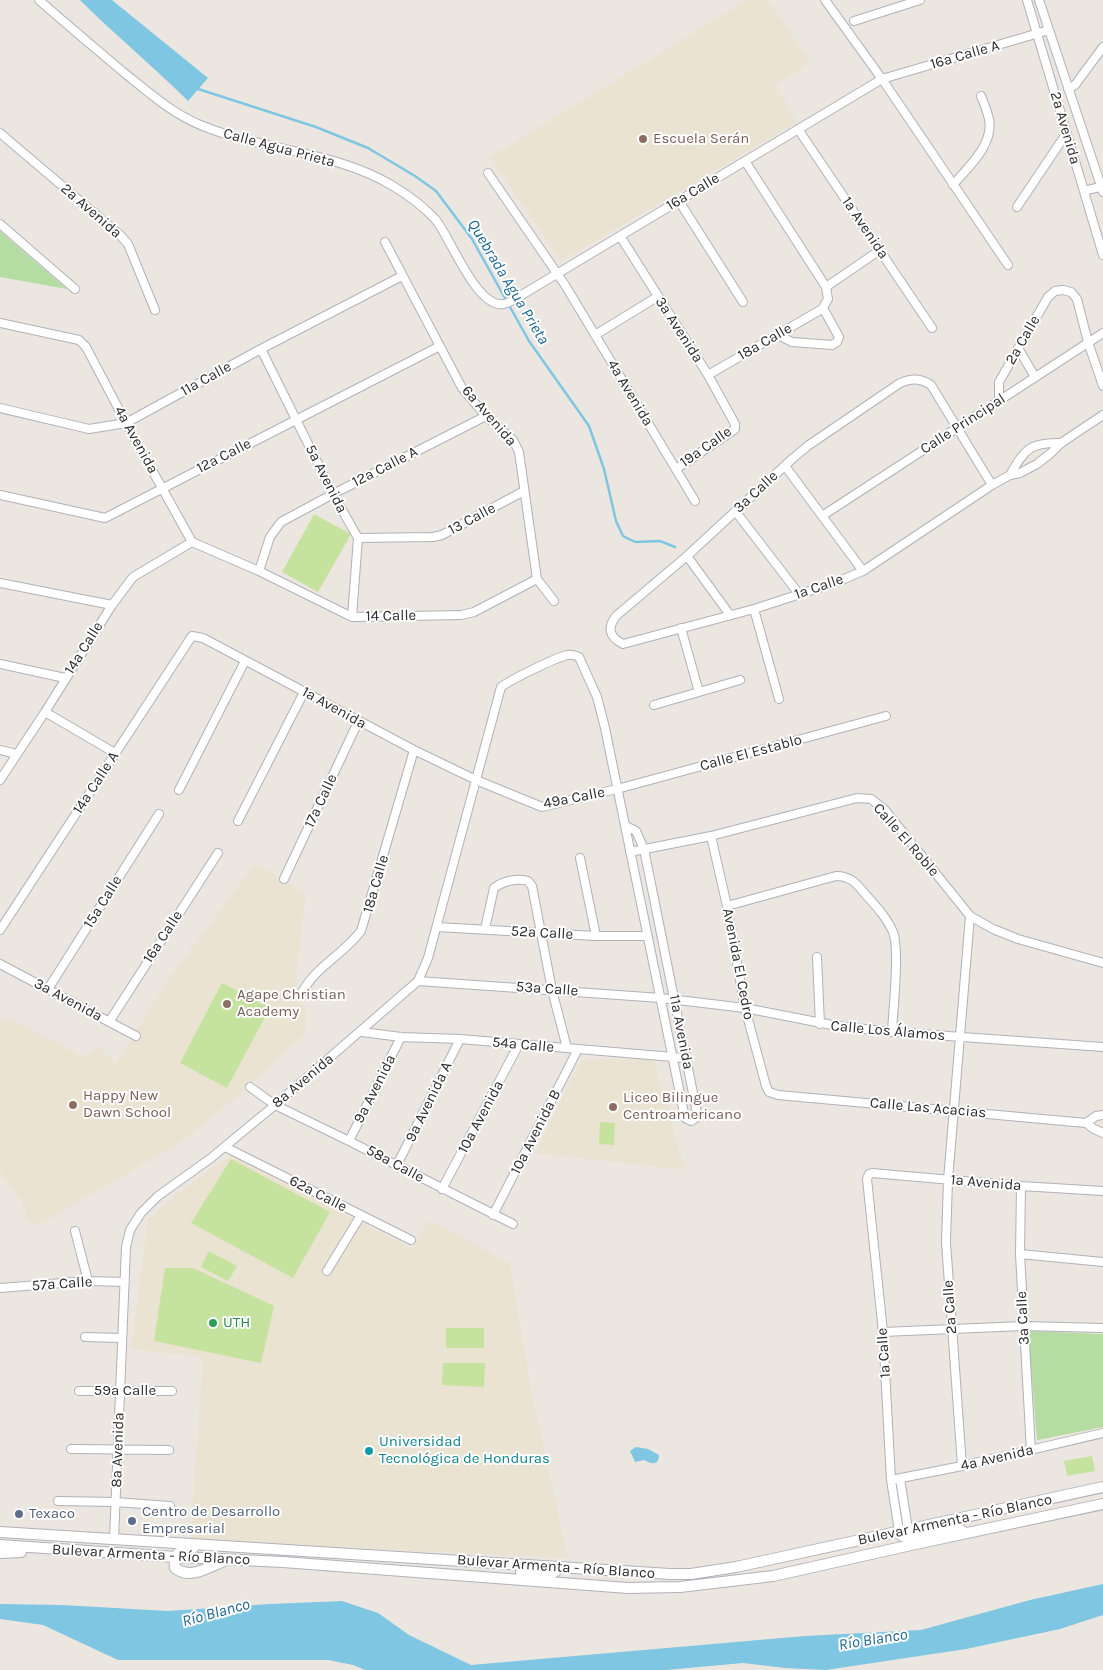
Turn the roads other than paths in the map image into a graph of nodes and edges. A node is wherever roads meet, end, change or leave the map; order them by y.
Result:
1 (38, 0) edge
2 (825, 0) edge
3 (920, 0) edge
4 (1027, 0) edge
5 (1040, 0) edge
6 (854, 21) dead end
7 (1049, 30) junction
8 (1037, 34) junction
9 (1103, 47) edge
10 (882, 79) junction
11 (1068, 89) junction
12 (982, 96) dead end
13 (798, 129) junction
14 (0, 133) edge
15 (1066, 134) junction
16 (745, 161) junction
17 (488, 173) dead end
18 (953, 185) junction
19 (1102, 188) edge
20 (1084, 191) junction
21 (679, 200) junction
22 (1017, 207) dead end
23 (0, 224) edge
24 (620, 236) junction
25 (385, 242) dead end
26 (880, 250) junction
27 (1103, 255) edge
28 (1008, 265) dead end
29 (557, 274) junction
30 (402, 276) junction
31 (826, 288) junction
32 (75, 289) dead end
33 (657, 297) junction
34 (743, 302) dead end
35 (503, 304) joint
36 (823, 308) junction
37 (155, 310) dead end
38 (0, 323) edge
39 (932, 328) dead end
40 (1103, 333) edge
41 (594, 334) junction
42 (778, 335) junction
43 (1088, 342) junction
44 (440, 346) junction
45 (1018, 348) junction
46 (261, 349) junction
47 (708, 375) junction
48 (1036, 377) junction
49 (1103, 386) edge
50 (999, 400) junction
51 (0, 408) edge
52 (1103, 415) edge
53 (486, 416) junction
54 (295, 419) junction
55 (126, 423) junction
56 (736, 426) joint
57 (956, 428) junction
58 (1061, 443) junction
59 (785, 466) junction
60 (676, 469) junction
61 (1010, 475) junction
62 (992, 485) junction
63 (162, 488) junction
64 (524, 491) junction
65 (333, 494) junction
66 (0, 495) edge
67 (695, 501) dead end
68 (736, 512) junction
69 (822, 516) junction
70 (358, 538) junction
71 (192, 542) junction
72 (687, 556) junction
73 (259, 571) junction
74 (863, 571) junction
75 (537, 579) junction
76 (0, 583) edge
77 (799, 594) junction
78 (554, 602) dead end
79 (112, 605) junction
80 (754, 610) junction
81 (730, 615) junction
82 (352, 617) junction
83 (681, 628) junction
84 (610, 632) joint
85 (192, 636) joint
86 (574, 654) joint
87 (245, 661) junction
88 (0, 664) edge
89 (65, 678) junction
90 (740, 680) dead end
91 (304, 692) junction
92 (699, 692) junction
93 (779, 699) dead end
94 (654, 705) dead end
95 (45, 712) junction
96 (886, 716) dead end
97 (358, 722) junction
98 (0, 750) edge
99 (414, 750) junction
100 (114, 753) junction
101 (16, 754) junction
102 (0, 780) edge
103 (476, 780) junction
104 (617, 789) junction
105 (179, 790) dead end
106 (158, 814) dead end
107 (238, 821) dead end
108 (626, 826) junction
109 (711, 836) junction
110 (644, 849) junction
111 (630, 852) junction
112 (218, 853) dead end
113 (580, 858) dead end
114 (284, 879) dead end
115 (726, 906) junction
116 (970, 916) junction
117 (437, 927) junction
118 (485, 929) junction
119 (0, 930) edge
120 (541, 933) junction
121 (596, 936) junction
122 (648, 936) junction
123 (817, 957) dead end
124 (1103, 963) edge
125 (0, 964) edge
126 (418, 981) junction
127 (48, 990) junction
128 (552, 990) junction
129 (300, 996) dead end
130 (661, 998) junction
131 (675, 1000) junction
132 (746, 1008) junction
133 (109, 1022) junction
134 (820, 1024) junction
135 (362, 1032) junction
136 (892, 1032) junction
137 (136, 1036) dead end
138 (401, 1037) junction
139 (960, 1037) junction
140 (460, 1039) junction
141 (519, 1044) junction
142 (1103, 1047) edge
143 (567, 1048) junction
144 (578, 1049) junction
145 (672, 1056) junction
146 (685, 1058) junction
147 (250, 1087) dead end
148 (769, 1092) joint
149 (276, 1105) junction
150 (954, 1111) junction
151 (1103, 1115) edge
152 (1086, 1123) junction
153 (1103, 1133) edge
154 (349, 1141) junction
155 (224, 1147) junction
156 (397, 1165) junction
157 (869, 1174) joint
158 (948, 1180) junction
159 (1020, 1186) junction
160 (442, 1189) junction
161 (1103, 1191) edge
162 (493, 1215) junction
163 (361, 1216) junction
164 (513, 1224) dead end
165 (75, 1231) dead end
166 (411, 1240) dead end
167 (1020, 1254) junction
168 (1103, 1262) edge
169 (326, 1271) dead end
170 (88, 1281) junction
171 (125, 1282) junction
172 (0, 1288) edge
173 (1023, 1326) junction
174 (952, 1328) junction
175 (1103, 1328) edge
176 (883, 1332) junction
177 (85, 1337) dead end
178 (122, 1338) junction
179 (78, 1391) dead end
180 (120, 1391) junction
181 (172, 1391) dead end
182 (1103, 1433) edge
183 (71, 1449) dead end
184 (118, 1449) junction
185 (169, 1450) dead end
186 (1031, 1451) junction
187 (962, 1466) junction
188 (900, 1479) junction
189 (891, 1480) junction
190 (1103, 1487) edge
191 (1103, 1497) edge
192 (58, 1502) dead end
193 (115, 1502) junction
194 (1103, 1504) edge
195 (170, 1506) dead end
196 (1078, 1510) junction
197 (903, 1530) junction
198 (0, 1532) edge
199 (965, 1533) junction
200 (29, 1534) junction
201 (0, 1539) edge
202 (114, 1539) junction
203 (0, 1545) edge
204 (42, 1549) junction
205 (276, 1550) junction
206 (0, 1553) edge
207 (176, 1557) junction
208 (227, 1560) junction
209 (557, 1568) junction
210 (466, 1576) junction

1 - 35 street, Calle Agua Prieta
2 - 10 street
3 - 6 street
4 - 8 street, 2a Avenida
5 - 7 street, 2a Avenida
7 - 8 street, 16a Calle A
7 - 11 street, 2a Avenida
8 - 10 street, 16a Calle A
8 - 15 street, 2a Avenida
9 - 11 street
10 - 13 street, 16a Calle
10 - 18 street
11 - 19 street, 2a Avenida
12 - 18 street
13 - 16 street, 16a Calle
13 - 26 street, 1a Avenida
14 - 37 street, 2a Avenida
15 - 20 street, 2a Avenida
15 - 22 street
16 - 21 street, 16a Calle
16 - 31 street
17 - 29 street, 4a Avenida
18 - 28 street
19 - 20 street
20 - 27 street, 2a Avenida
21 - 24 street, 16a Calle
21 - 34 street
23 - 32 street
24 - 29 street, 16a Calle
24 - 33 street, 3a Avenida
25 - 30 street, 6a Avenida
26 - 31 street
26 - 39 street, 1a Avenida
29 - 35 street, 16a Calle
29 - 41 street, 4a Avenida
30 - 44 street, 6a Avenida
30 - 46 street, 11a Calle
31 - 36 street
33 - 41 street
33 - 47 street, 3a Avenida
36 - 42 street, 18a Calle
36 - 42 street
38 - 55 street, 4a Avenida
40 - 43 street, Calle Principal
41 - 60 street, 4a Avenida
42 - 47 street, 18a Calle
43 - 45 street, 2a Calle
43 - 48 street, Calle Principal
43 - 49 street
44 - 53 street, 6a Avenida
44 - 54 street, 12a Calle
45 - 48 street
45 - 50 street, 2a Calle
46 - 54 street, 5a Avenida
46 - 55 street, 11a Calle
47 - 56 street, 3a Avenida
48 - 50 street, Calle Principal
50 - 57 street, Calle Principal
51 - 55 street, 11a Calle
52 - 58 street, 1a Calle
53 - 64 street, 6a Avenida
53 - 65 street, 12a Calle A
54 - 63 street, 12a Calle
54 - 65 street, 5a Avenida
55 - 63 street, 4a Avenida
56 - 60 street, 19a Calle
57 - 59 street, 3a Calle
57 - 62 street
57 - 69 street, Calle Principal
58 - 61 street, 1a Calle
58 - 61 street, 1a Calle
59 - 68 street, 3a Calle
59 - 69 street
60 - 67 street, 4a Avenida
61 - 62 street, 1a Calle
62 - 74 street, 1a Calle
63 - 66 street, 12a Calle
63 - 71 street, 4a Avenida
64 - 70 street, 13 Calle
64 - 75 street, 6a Avenida
65 - 70 street, 5a Avenida
65 - 73 street, 12a Calle A
68 - 72 street, 3a Calle
68 - 77 street
69 - 74 street
70 - 82 street
71 - 73 street, 14 Calle
71 - 79 street, 14a Calle
72 - 81 street
72 - 84 street, 3a Calle
73 - 82 street, 14 Calle
74 - 77 street, 1a Calle
75 - 78 street, 6a Avenida
75 - 82 street, 14 Calle
76 - 79 street
77 - 80 street, 1a Calle
79 - 89 street, 14a Calle
80 - 81 street, 1a Calle
80 - 93 street
81 - 83 street, 1a Calle
83 - 84 street, 1a Calle
83 - 92 street
85 - 87 street, 1a Avenida
85 - 100 street, 14a Calle A
86 - 103 street, 8a Avenida
86 - 104 street, 11a Avenida
87 - 91 street, 1a Avenida
87 - 105 street
88 - 89 street
89 - 95 street, 14a Calle
90 - 92 street
91 - 97 street, 1a Avenida
91 - 107 street
92 - 94 street
95 - 100 street
95 - 101 street, 14a Calle
96 - 104 street, Calle El Establo
97 - 99 street, 1a Avenida
97 - 114 street, 17a Calle
98 - 101 street
99 - 103 street, 1a Avenida
99 - 129 street, 18a Calle
100 - 119 street, 14a Calle A
101 - 102 street, 14a Calle
103 - 104 street, 49a Calle
103 - 117 street, 8a Avenida
104 - 108 street, 11a Avenida
106 - 127 street, 15a Calle
108 - 110 street, 11a Avenida
108 - 111 street, 11a Avenida
109 - 110 street, Calle El Roble
109 - 115 street, Avenida El Cedro
109 - 116 street, Calle El Roble
110 - 111 street, Calle El Roble
110 - 131 street, 11a Avenida
111 - 122 street, 11a Avenida
112 - 133 street, 16a Calle
113 - 121 street
115 - 132 street, Avenida El Cedro
115 - 136 street
116 - 124 street, Calle El Roble
116 - 139 street, 2a Calle
117 - 118 street, 52a Calle
117 - 126 street, 8a Avenida
118 - 120 street, 52a Calle
118 - 120 street
120 - 121 street, 52a Calle
120 - 128 street
121 - 122 street, 52a Calle
122 - 130 street, 11a Avenida
123 - 134 street
125 - 127 street, 3a Avenida
126 - 128 street, 53a Calle
126 - 135 street, 8a Avenida
127 - 133 street, 3a Avenida
128 - 130 street, 53a Calle
128 - 143 street
130 - 131 street, 53a Calle
130 - 145 street, 11a Avenida
131 - 132 street, Calle Los Álamos
131 - 146 street, 11a Avenida
132 - 134 street, Calle Los Álamos
132 - 148 street, Avenida El Cedro
133 - 137 street, 3a Avenida
134 - 136 street, Calle Los Álamos
135 - 138 street, 54a Calle
135 - 149 street, 8a Avenida
136 - 139 street, Calle Los Álamos
138 - 140 street, 54a Calle
138 - 154 street, 9a Avenida
139 - 142 street, Calle Los Álamos
139 - 150 street, 2a Calle
140 - 141 street, 54a Calle
140 - 156 street, 9a Avenida A
141 - 143 street, 54a Calle
141 - 160 street, 10a Avenida
143 - 144 street, 54a Calle
144 - 145 street, 54a Calle
144 - 162 street, 10a Avenida B
145 - 146 street, 54a Calle
145 - 146 street, 11a Avenida
147 - 149 street, 58a Calle
148 - 150 street, Calle Las Acacias
149 - 154 street, 58a Calle
149 - 155 street, 8a Avenida
150 - 152 street, Calle Las Acacias
150 - 158 street, 2a Calle
151 - 152 street
152 - 153 street, Calle Las Acacias
154 - 156 street, 58a Calle
155 - 163 street, 62a Calle
155 - 171 street, 8a Avenida
156 - 160 street, 58a Calle
157 - 158 street, 1a Avenida
157 - 176 street, 1a Calle
158 - 159 street, 1a Avenida
158 - 174 street, 2a Calle
159 - 161 street, 1a Avenida
159 - 167 street, 3a Calle
160 - 162 street, 58a Calle
162 - 164 street, 58a Calle
163 - 166 street, 62a Calle
163 - 169 street
165 - 170 street
167 - 168 street
167 - 173 street, 3a Calle
170 - 171 street, 57a Calle
170 - 172 street, 57a Calle
171 - 178 street, 8a Avenida
173 - 174 street
173 - 175 street
173 - 186 street, 3a Calle
174 - 176 street
174 - 187 street, 2a Calle
176 - 189 street, 1a Calle
177 - 178 street
178 - 180 street, 8a Avenida
179 - 180 street, 59a Calle
180 - 181 street, 59a Calle
180 - 184 street, 8a Avenida
182 - 186 street, 4a Avenida
183 - 184 street
184 - 185 street
184 - 193 street, 8a Avenida
186 - 187 street, 4a Avenida
187 - 188 street, 4a Avenida
188 - 189 street, 4a Avenida
188 - 197 street
189 - 197 street, 1a Calle
190 - 197 main road, Bulevar Armenta - Río Blanco
191 - 196 main road
192 - 193 street
193 - 195 street
193 - 202 street, 8a Avenida
194 - 196 main road, Bulevar Armenta - Río Blanco
196 - 199 main road, Bulevar Armenta - Río Blanco
197 - 199 main road
197 - 209 main road, Bulevar Armenta - Río Blanco
198 - 200 main road, Bulevar Armenta - Río Blanco
199 - 210 main road, Bulevar Armenta - Río Blanco
200 - 201 main road
200 - 202 main road, Bulevar Armenta - Río Blanco
202 - 205 main road, Bulevar Armenta - Río Blanco
203 - 204 main road, Bulevar Armenta - Río Blanco
204 - 206 main road
204 - 207 main road, Bulevar Armenta - Río Blanco
205 - 207 main road
205 - 209 main road, Bulevar Armenta - Río Blanco
207 - 208 main road, Bulevar Armenta - Río Blanco
207 - 208 main road
208 - 210 main road, Bulevar Armenta - Río Blanco
209 - 210 main road

